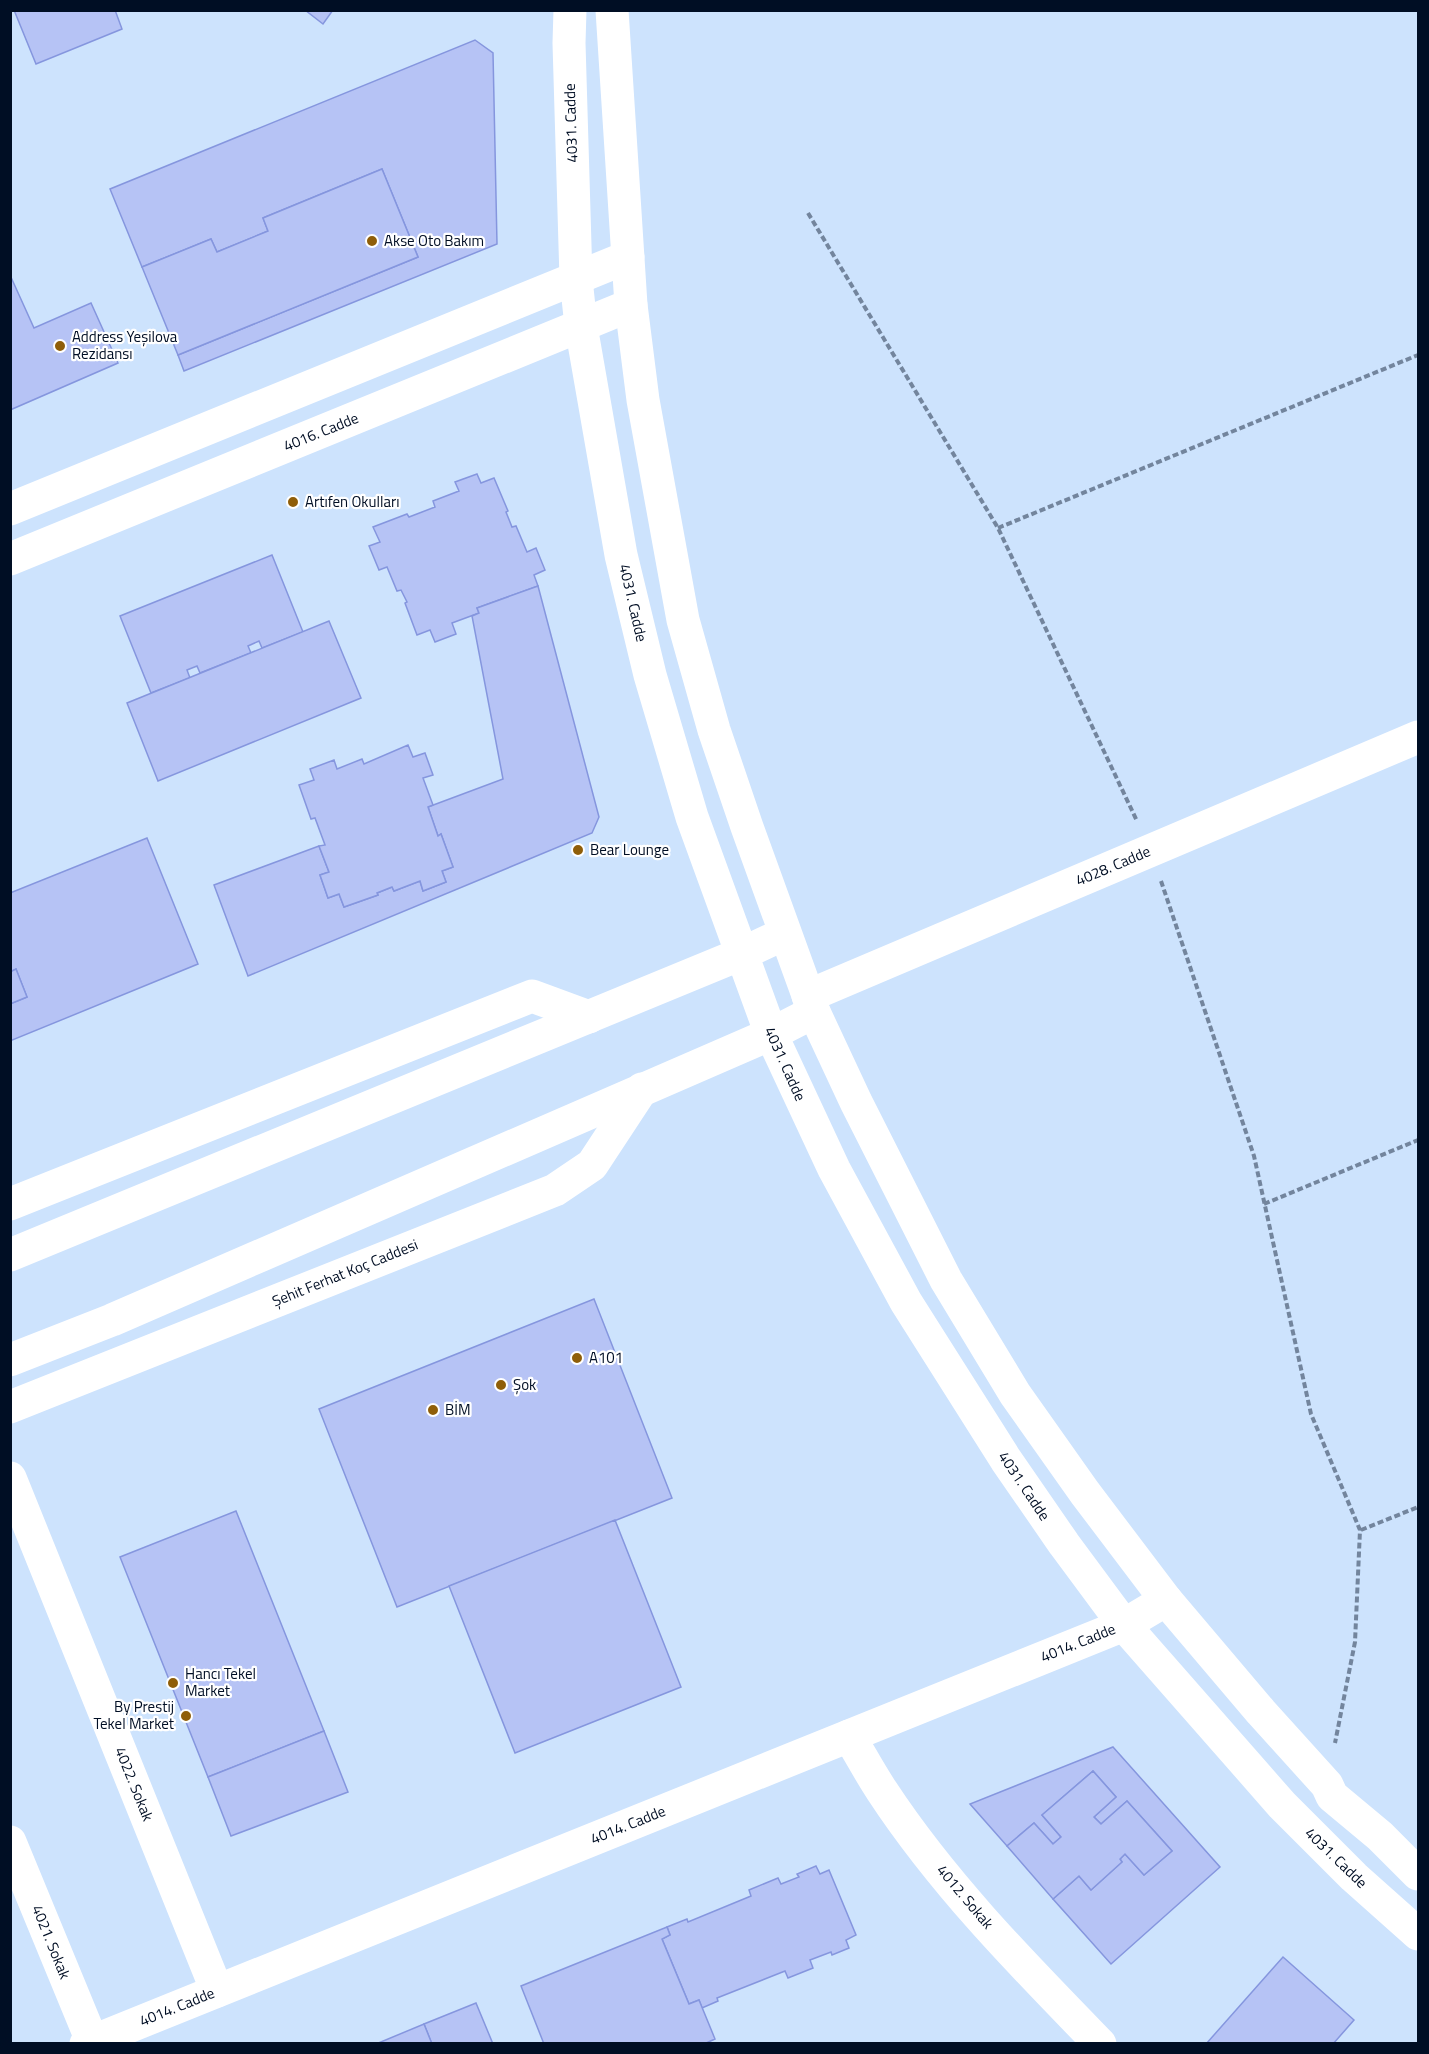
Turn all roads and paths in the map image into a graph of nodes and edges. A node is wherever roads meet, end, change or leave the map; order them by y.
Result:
1 (570, 10) edge
2 (612, 10) edge
3 (808, 213) dead end
4 (628, 257) junction
5 (576, 279) junction
6 (631, 305) junction
7 (581, 326) junction
8 (1419, 355) edge
9 (10, 509) edge
10 (998, 528) junction
11 (10, 559) edge
12 (1419, 737) edge
13 (1151, 850) junction
14 (784, 934) junction
15 (741, 954) junction
16 (811, 1004) junction
17 (589, 1017) junction
18 (771, 1034) junction
19 (642, 1089) junction
20 (1419, 1140) edge
21 (10, 1204) edge
22 (1264, 1204) junction
23 (10, 1255) edge
24 (10, 1360) edge
25 (10, 1407) edge
26 (10, 1478) edge
27 (1419, 1507) edge
28 (1360, 1530) junction
29 (1166, 1600) junction
30 (1124, 1625) junction
31 (849, 1736) junction
32 (1327, 1785) junction
33 (10, 1842) edge
34 (1419, 1874) edge
35 (1419, 1934) edge
36 (217, 1991) junction
37 (151, 2031) edge
38 (89, 2042) edge
39 (1100, 2043) edge

1 - 5 street, 4031. Cadde
2 - 4 street
3 - 10 path
4 - 5 street
4 - 6 street
5 - 7 street, 4031. Cadde
5 - 9 street
6 - 7 street, 4016. Cadde
6 - 14 street
7 - 11 street, 4016. Cadde
7 - 15 street, 4031. Cadde
8 - 10 path
10 - 13 path
12 - 13 street, 4028. Cadde
13 - 16 street, 4028. Cadde
13 - 22 path
14 - 15 street
14 - 16 street
15 - 17 street
15 - 18 street, 4031. Cadde
16 - 18 street
16 - 29 street
17 - 21 street
17 - 23 street
18 - 19 street
18 - 30 street, 4031. Cadde
19 - 24 street
19 - 25 street, Şehit Ferhat Koç Caddesi
20 - 22 path
22 - 28 path
26 - 36 street, 4022. Sokak
27 - 28 path
28 - 32 path
29 - 30 street, 4014. Cadde
29 - 32 street
30 - 31 street, 4014. Cadde
30 - 35 street, 4031. Cadde
31 - 36 street, 4014. Cadde
31 - 39 street, 4012. Sokak
32 - 34 street
33 - 38 street, 4021. Sokak
36 - 37 street, 4014. Cadde
37 - 38 street, 4014. Cadde

